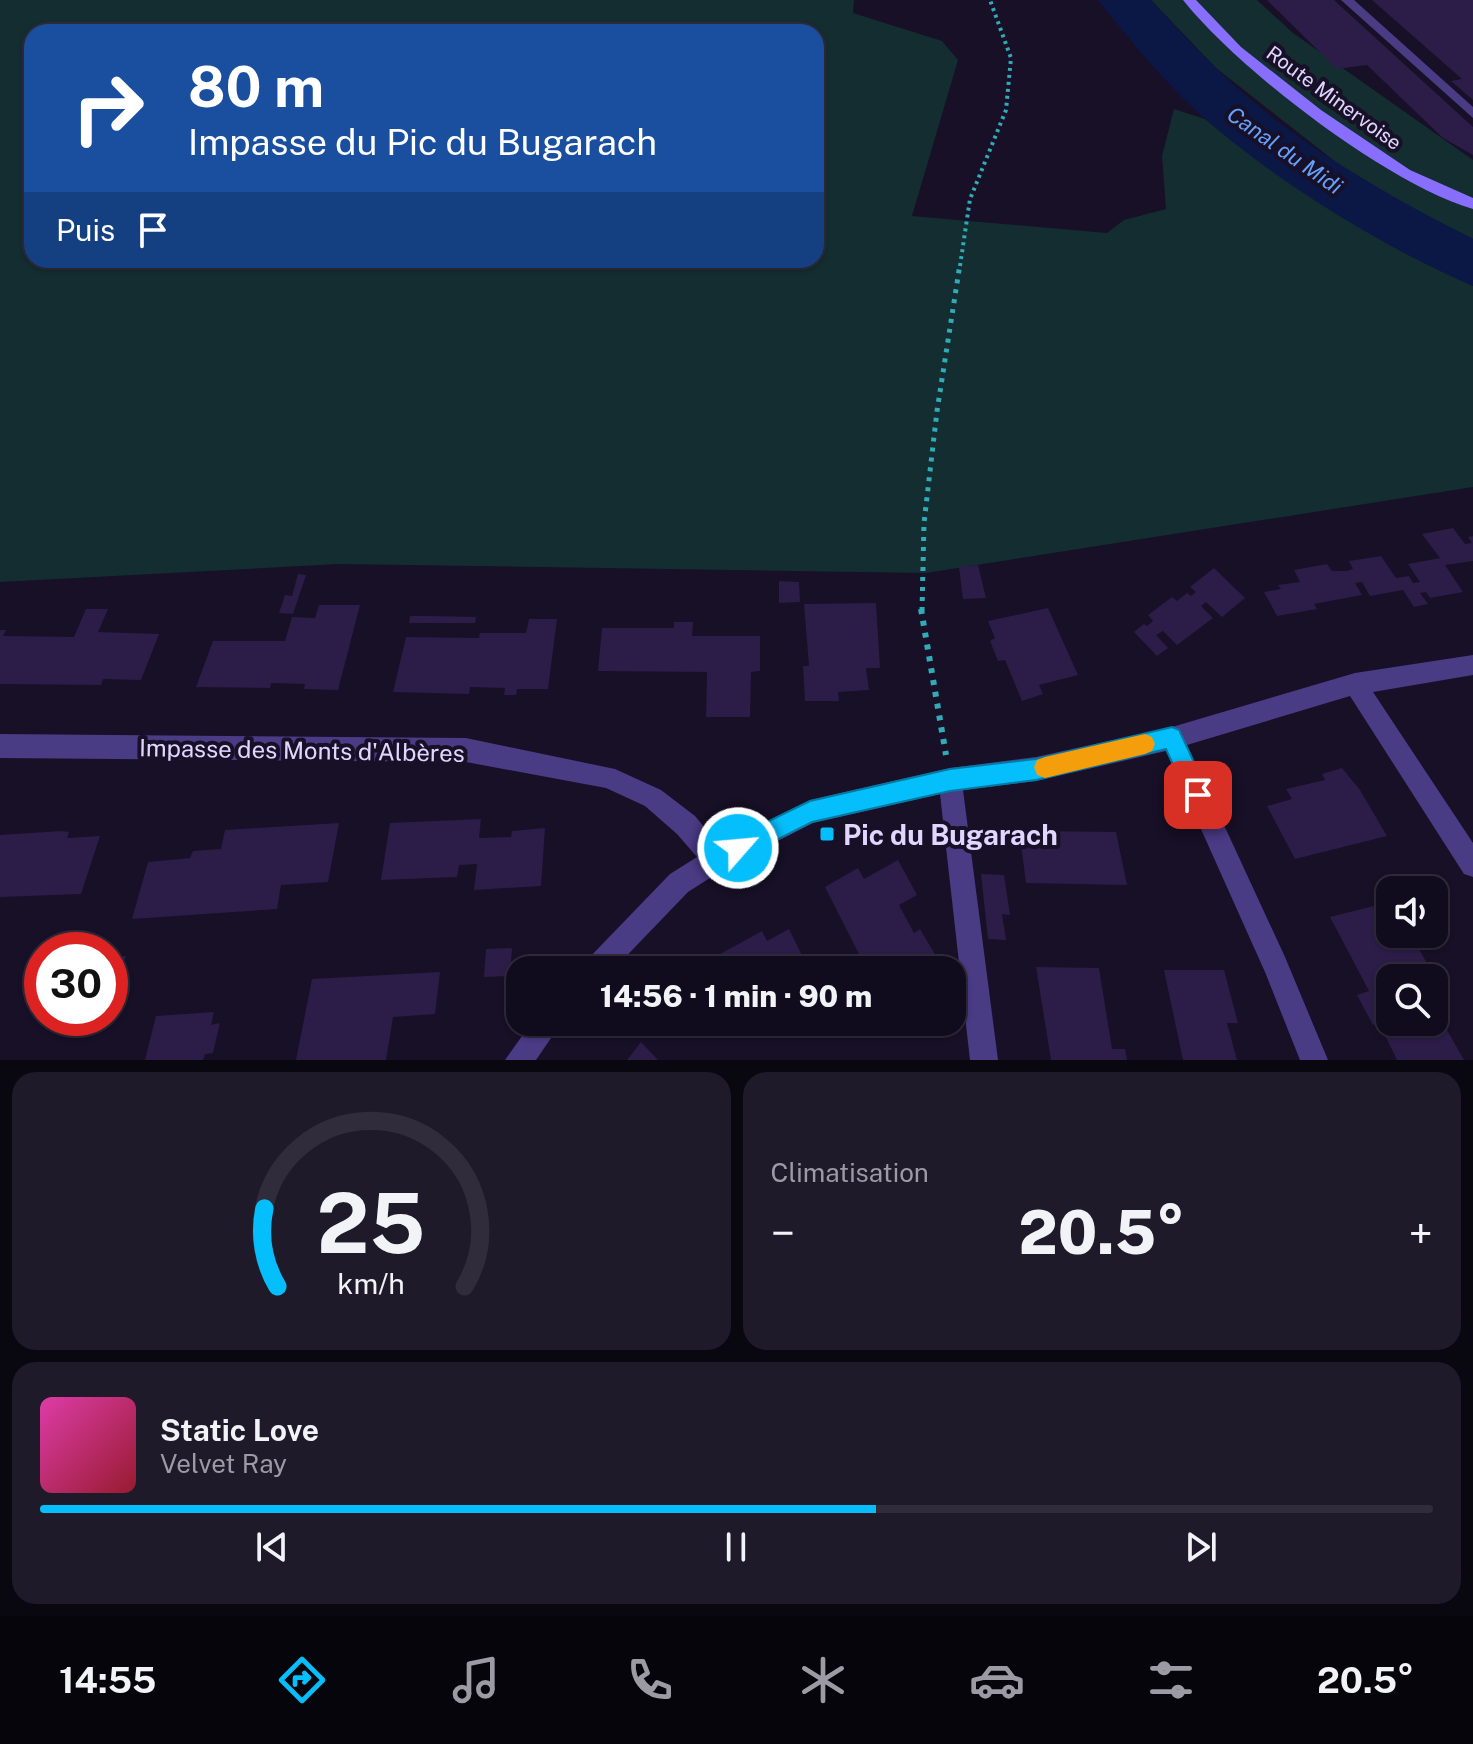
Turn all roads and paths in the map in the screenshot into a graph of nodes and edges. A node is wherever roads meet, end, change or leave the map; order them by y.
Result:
1 (990, 0) edge
2 (1189, 0) edge
3 (1347, 0) edge
4 (1473, 114) edge
5 (1473, 204) edge
6 (1473, 665) edge
7 (1355, 684) junction
8 (1172, 738) junction
9 (0, 746) edge
10 (950, 780) junction
11 (715, 860) junction
12 (1473, 865) edge
13 (609, 956) edge
14 (538, 1036) edge
15 (519, 1060) edge
16 (984, 1060) edge
17 (1314, 1060) edge

1 - 10 path
2 - 5 main road, Route Minervoise
3 - 4 lane
6 - 7 street
7 - 8 street
7 - 12 street
8 - 10 street
8 - 17 street
9 - 11 street, Impasse des Monts d'Albères
10 - 11 street
10 - 16 street
11 - 13 street
14 - 15 street

